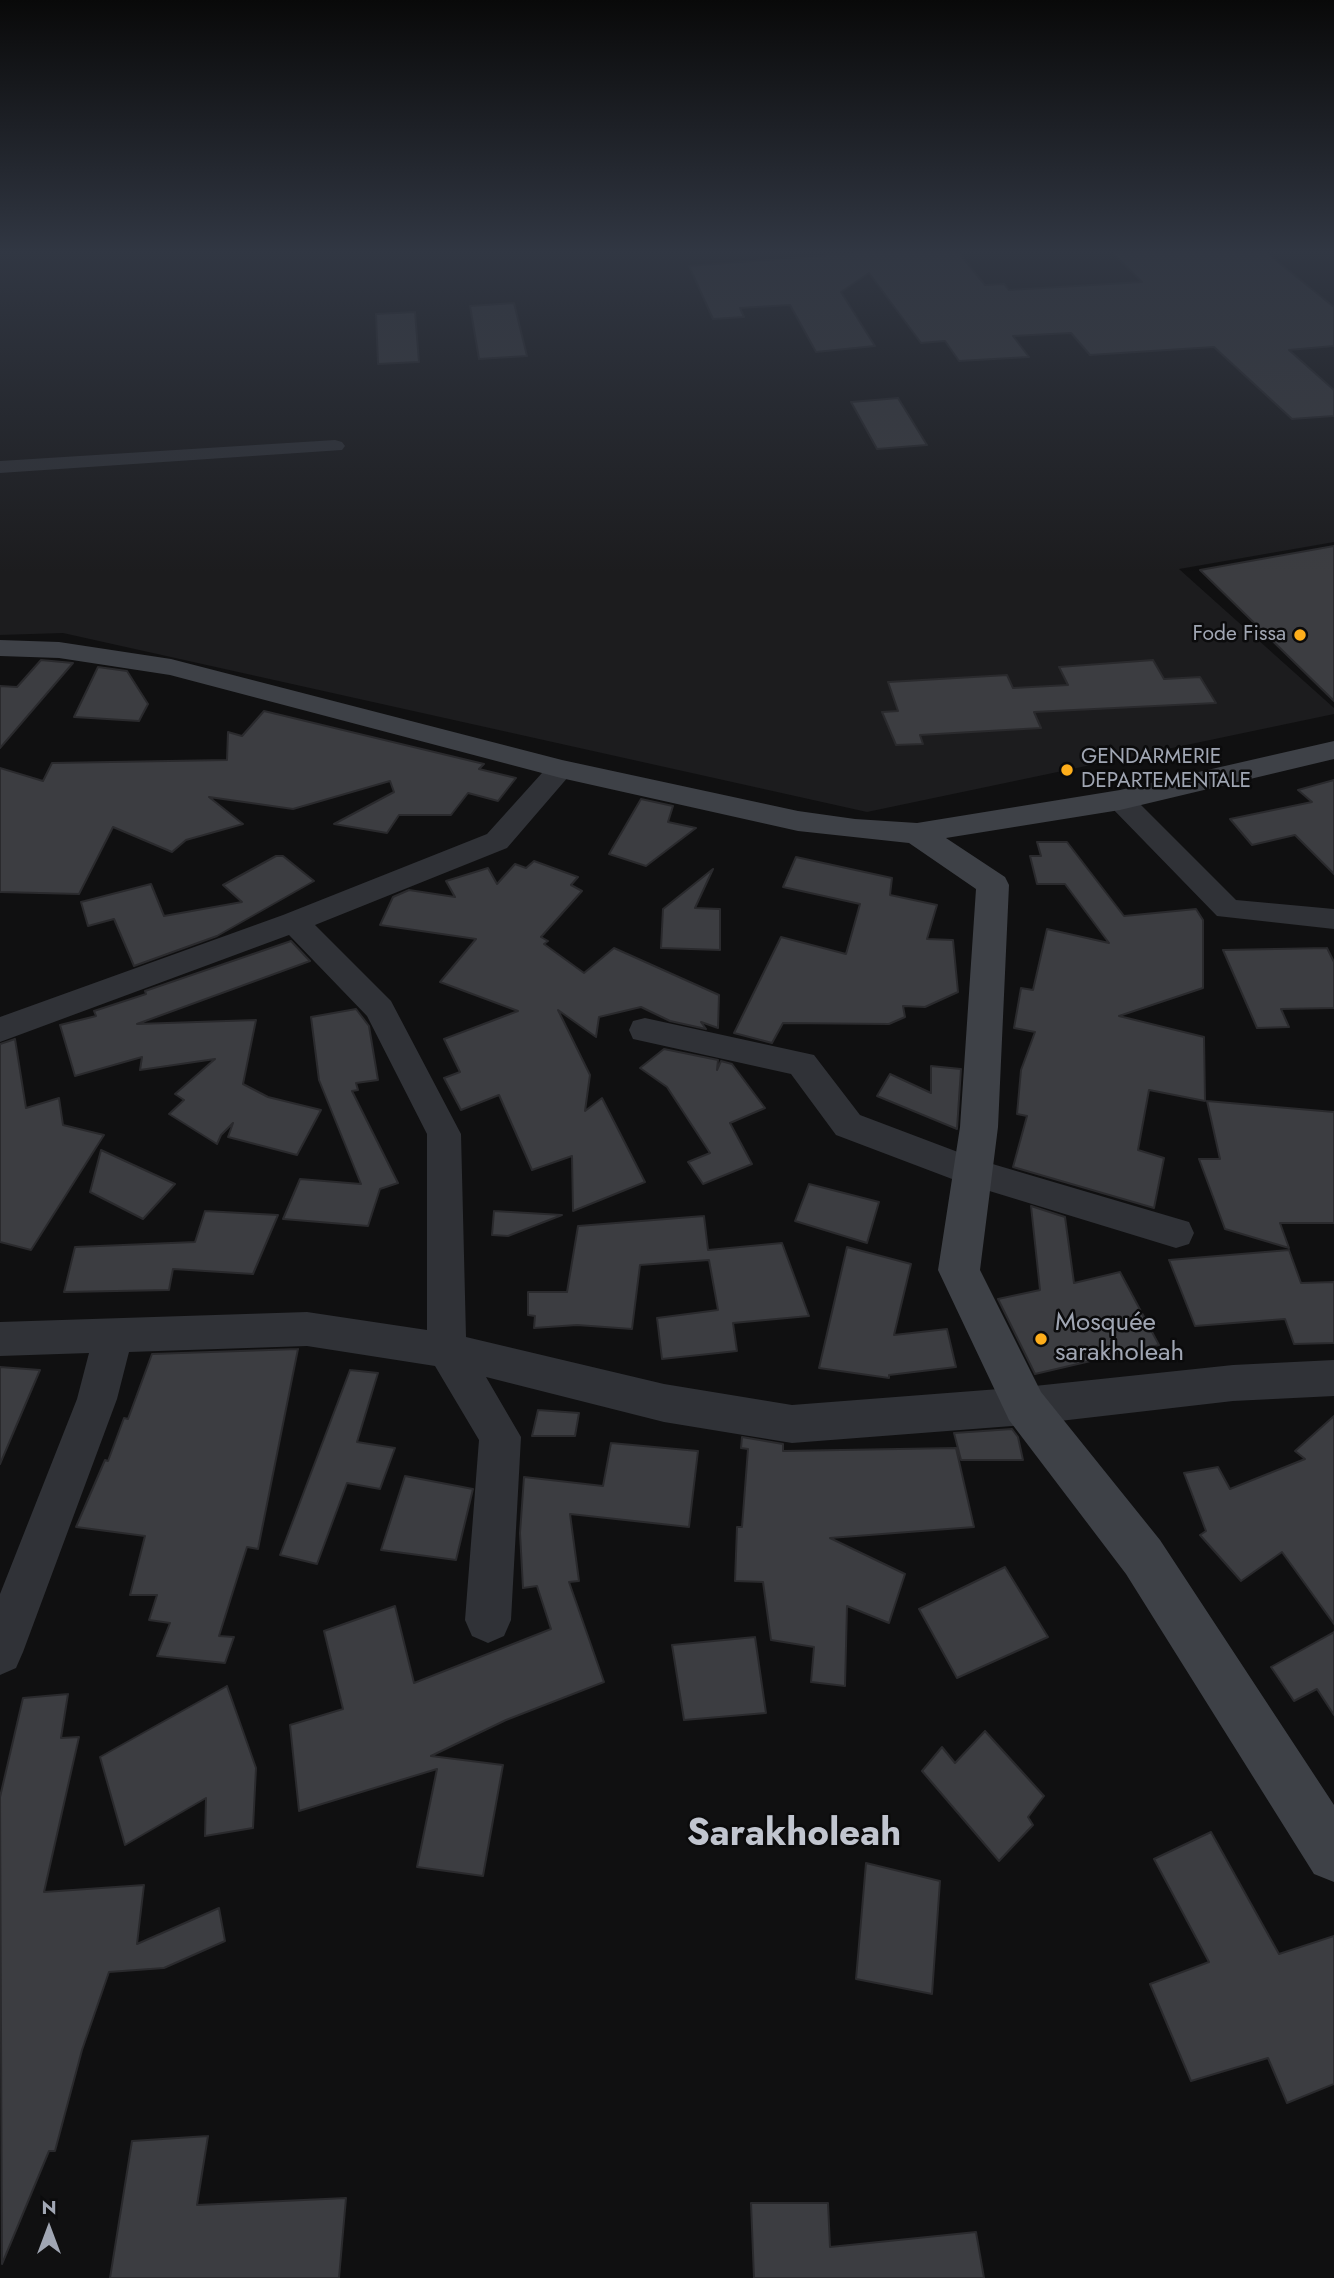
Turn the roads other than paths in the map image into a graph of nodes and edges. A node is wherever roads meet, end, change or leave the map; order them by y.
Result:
1 (335, 446) dead end
2 (0, 467) edge
3 (0, 648) edge
4 (1334, 750) edge
5 (561, 769) junction
6 (1120, 800) junction
7 (917, 833) junction
8 (1334, 919) edge
9 (294, 922) junction
10 (0, 1030) edge
11 (645, 1030) dead end
12 (973, 1172) junction
13 (1176, 1233) dead end
14 (113, 1336) junction
15 (0, 1339) edge
16 (447, 1350) junction
17 (1334, 1378) edge
18 (1025, 1406) junction
19 (488, 1620) dead end
20 (0, 1652) edge
21 (1334, 1854) edge

1 - 2 street
3 - 5 main road
4 - 6 main road
5 - 7 main road
5 - 9 street
6 - 7 main road
6 - 8 street
7 - 12 main road
9 - 10 street
9 - 16 street
11 - 12 street
12 - 13 street
12 - 18 main road
14 - 15 street
14 - 16 street
14 - 20 street
16 - 18 street
16 - 19 street
17 - 18 street
18 - 21 main road

